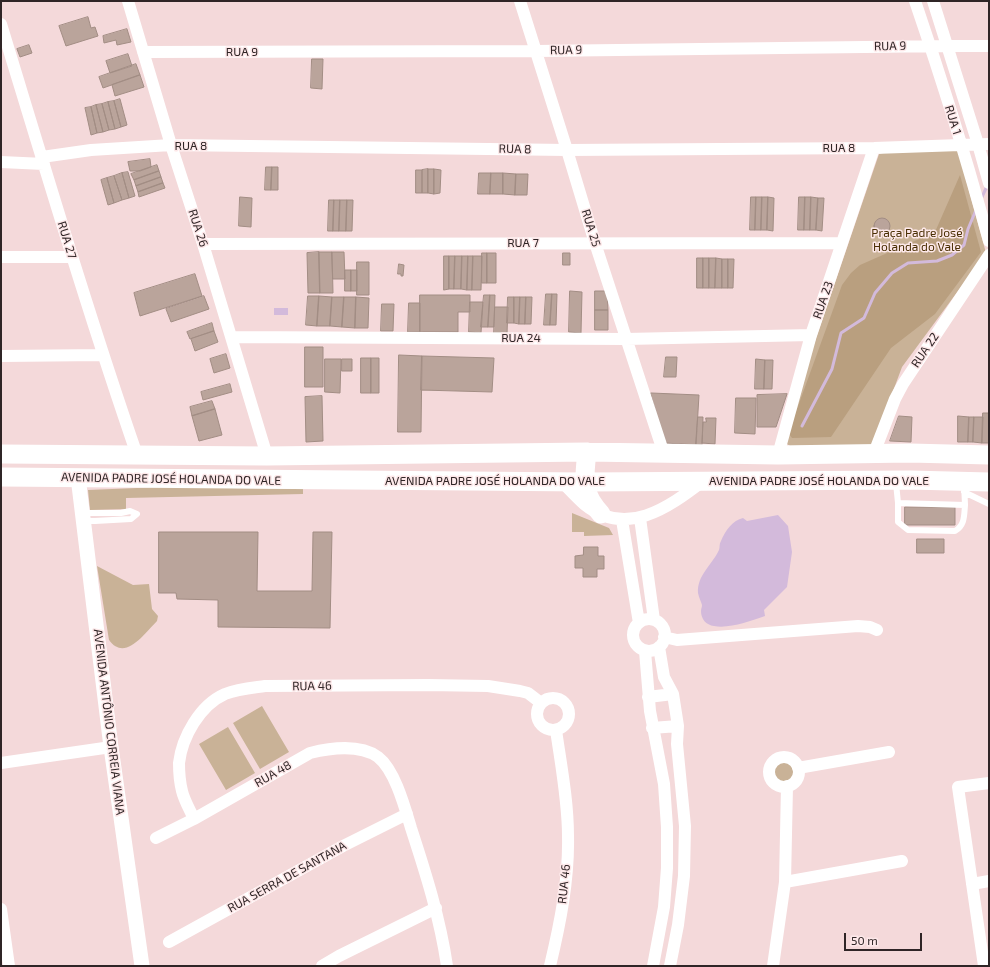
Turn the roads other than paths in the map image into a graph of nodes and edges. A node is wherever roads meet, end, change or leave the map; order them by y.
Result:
1 (128, 1) edge
2 (520, 1) edge
3 (915, 1) edge
4 (933, 1) edge
5 (1, 24) edge
6 (931, 46) junction
7 (947, 46) junction
8 (989, 46) edge
9 (536, 51) junction
10 (143, 52) junction
11 (961, 144) junction
12 (984, 144) edge
13 (171, 145) junction
14 (874, 148) junction
15 (567, 150) junction
16 (43, 160) junction
17 (1, 162) edge
18 (989, 183) edge
19 (989, 241) edge
20 (842, 243) junction
21 (203, 244) junction
22 (595, 244) junction
23 (989, 255) edge
24 (1, 256) edge
25 (72, 257) junction
26 (811, 335) junction
27 (231, 337) junction
28 (626, 338) junction
29 (102, 355) junction
30 (1, 356) edge
31 (587, 452) junction
32 (874, 453) junction
33 (910, 453) junction
34 (1, 454) edge
35 (29, 454) junction
36 (664, 454) junction
37 (954, 454) junction
38 (137, 455) junction
39 (778, 455) junction
40 (989, 455) edge
41 (267, 456) junction
42 (1, 477) edge
43 (29, 478) junction
44 (78, 478) junction
45 (704, 481) junction
46 (903, 481) junction
47 (562, 482) junction
48 (585, 482) junction
49 (989, 482) edge
50 (960, 485) junction
51 (898, 503) junction
52 (989, 504) edge
53 (964, 505) junction
54 (601, 514) junction
55 (82, 517) junction
56 (640, 518) junction
57 (622, 520) junction
58 (654, 620) junction
59 (639, 622) junction
60 (877, 630) dead end
61 (662, 642) junction
62 (645, 651) junction
63 (673, 694) junction
64 (648, 697) junction
65 (541, 703) junction
66 (678, 726) junction
67 (652, 728) junction
68 (556, 730) junction
69 (111, 748) junction
70 (889, 752) dead end
71 (1, 763) edge
72 (798, 768) junction
73 (989, 783) edge
74 (787, 786) junction
75 (407, 814) junction
76 (194, 819) junction
77 (156, 838) dead end
78 (902, 862) dead end
79 (989, 881) edge
80 (785, 882) junction
81 (972, 884) junction
82 (436, 908) junction
83 (1, 909) edge
84 (169, 942) dead end
85 (9, 966) edge
86 (142, 966) edge
87 (322, 966) edge
88 (447, 966) edge
89 (550, 966) edge
90 (653, 966) edge
91 (670, 966) edge
92 (773, 966) edge
93 (984, 966) edge

1 - 10 street, RUA 26
2 - 9 street, RUA 25
3 - 6 street, RUA 1
4 - 7 street, RUA 1
5 - 16 street, RUA 27
6 - 7 street, RUA 9
6 - 9 street, RUA 9
6 - 11 street, RUA 1
7 - 8 street, RUA 9
7 - 12 street, RUA 1
9 - 10 street, RUA 9
9 - 15 street, RUA 25
10 - 13 street, RUA 26
11 - 12 street, RUA 8
11 - 14 street, RUA 8
11 - 19 street, RUA 1
12 - 18 street, RUA 1
13 - 15 street, RUA 8
13 - 16 street, RUA 8
13 - 21 street, RUA 26
14 - 15 street, RUA 8
14 - 20 street, RUA 23
15 - 22 street, RUA 25
16 - 17 street, RUA 8
16 - 25 street, RUA 27
20 - 22 street, RUA 7
20 - 26 street, RUA 23
21 - 22 street, RUA 7
21 - 27 street, RUA 26
22 - 28 street, RUA 25
23 - 32 street, RUA 22
24 - 25 street
25 - 29 street, RUA 27
26 - 28 street, RUA 24
26 - 39 street, RUA 23
27 - 28 street, RUA 24
27 - 41 street, RUA 26
28 - 36 street, RUA 25
29 - 30 street
29 - 38 street, RUA 27
31 - 36 main road, AVENIDA PADRE JOSÉ HOLANDA DO VALE
31 - 41 main road, AVENIDA PADRE JOSÉ HOLANDA DO VALE
31 - 48 main road
32 - 33 main road, AVENIDA PADRE JOSÉ HOLANDA DO VALE
32 - 39 main road, AVENIDA PADRE JOSÉ HOLANDA DO VALE
33 - 37 main road, AVENIDA PADRE JOSÉ HOLANDA DO VALE
33 - 46 main road
34 - 35 main road, AVENIDA PADRE JOSÉ HOLANDA DO VALE
35 - 38 main road, AVENIDA PADRE JOSÉ HOLANDA DO VALE
35 - 43 main road
36 - 39 main road, AVENIDA PADRE JOSÉ HOLANDA DO VALE
37 - 40 main road, AVENIDA PADRE JOSÉ HOLANDA DO VALE
37 - 50 main road
38 - 41 main road, AVENIDA PADRE JOSÉ HOLANDA DO VALE
42 - 43 main road, AVENIDA PADRE JOSÉ HOLANDA DO VALE
43 - 44 main road, AVENIDA PADRE JOSÉ HOLANDA DO VALE
44 - 47 main road, AVENIDA PADRE JOSÉ HOLANDA DO VALE
44 - 55 street, AVENIDA ANTÔNIO CORREIA VIANA
45 - 46 main road, AVENIDA PADRE JOSÉ HOLANDA DO VALE
45 - 48 main road, AVENIDA PADRE JOSÉ HOLANDA DO VALE
45 - 56 street
46 - 50 main road, AVENIDA PADRE JOSÉ HOLANDA DO VALE
46 - 51 lane
47 - 48 main road, AVENIDA PADRE JOSÉ HOLANDA DO VALE
47 - 54 street
48 - 54 main road
49 - 50 main road, AVENIDA PADRE JOSÉ HOLANDA DO VALE
50 - 52 lane
50 - 53 lane
51 - 53 lane
51 - 53 lane
54 - 57 street
55 - 55 lane
55 - 69 street, AVENIDA ANTÔNIO CORREIA VIANA
56 - 57 street
56 - 58 street
57 - 59 street
58 - 59 street
58 - 61 street
59 - 62 street
60 - 61 street
61 - 62 street
61 - 63 street
62 - 64 street
63 - 64 street
63 - 66 street
64 - 67 street
65 - 68 street
65 - 68 street
65 - 76 street, RUA 46
66 - 67 street
66 - 91 street
67 - 90 street
68 - 89 street, RUA 46
69 - 71 street
69 - 86 street, AVENIDA ANTÔNIO CORREIA VIANA
70 - 72 street
72 - 74 street
72 - 74 street
73 - 81 street
74 - 80 street
75 - 76 street, RUA 48
75 - 82 street, RUA 48
75 - 84 street, RUA SERRA DE SANTANA
76 - 77 street, RUA 48
78 - 80 street
79 - 81 street
80 - 92 street
81 - 93 street
82 - 87 street
82 - 88 street, RUA 48
83 - 85 street

